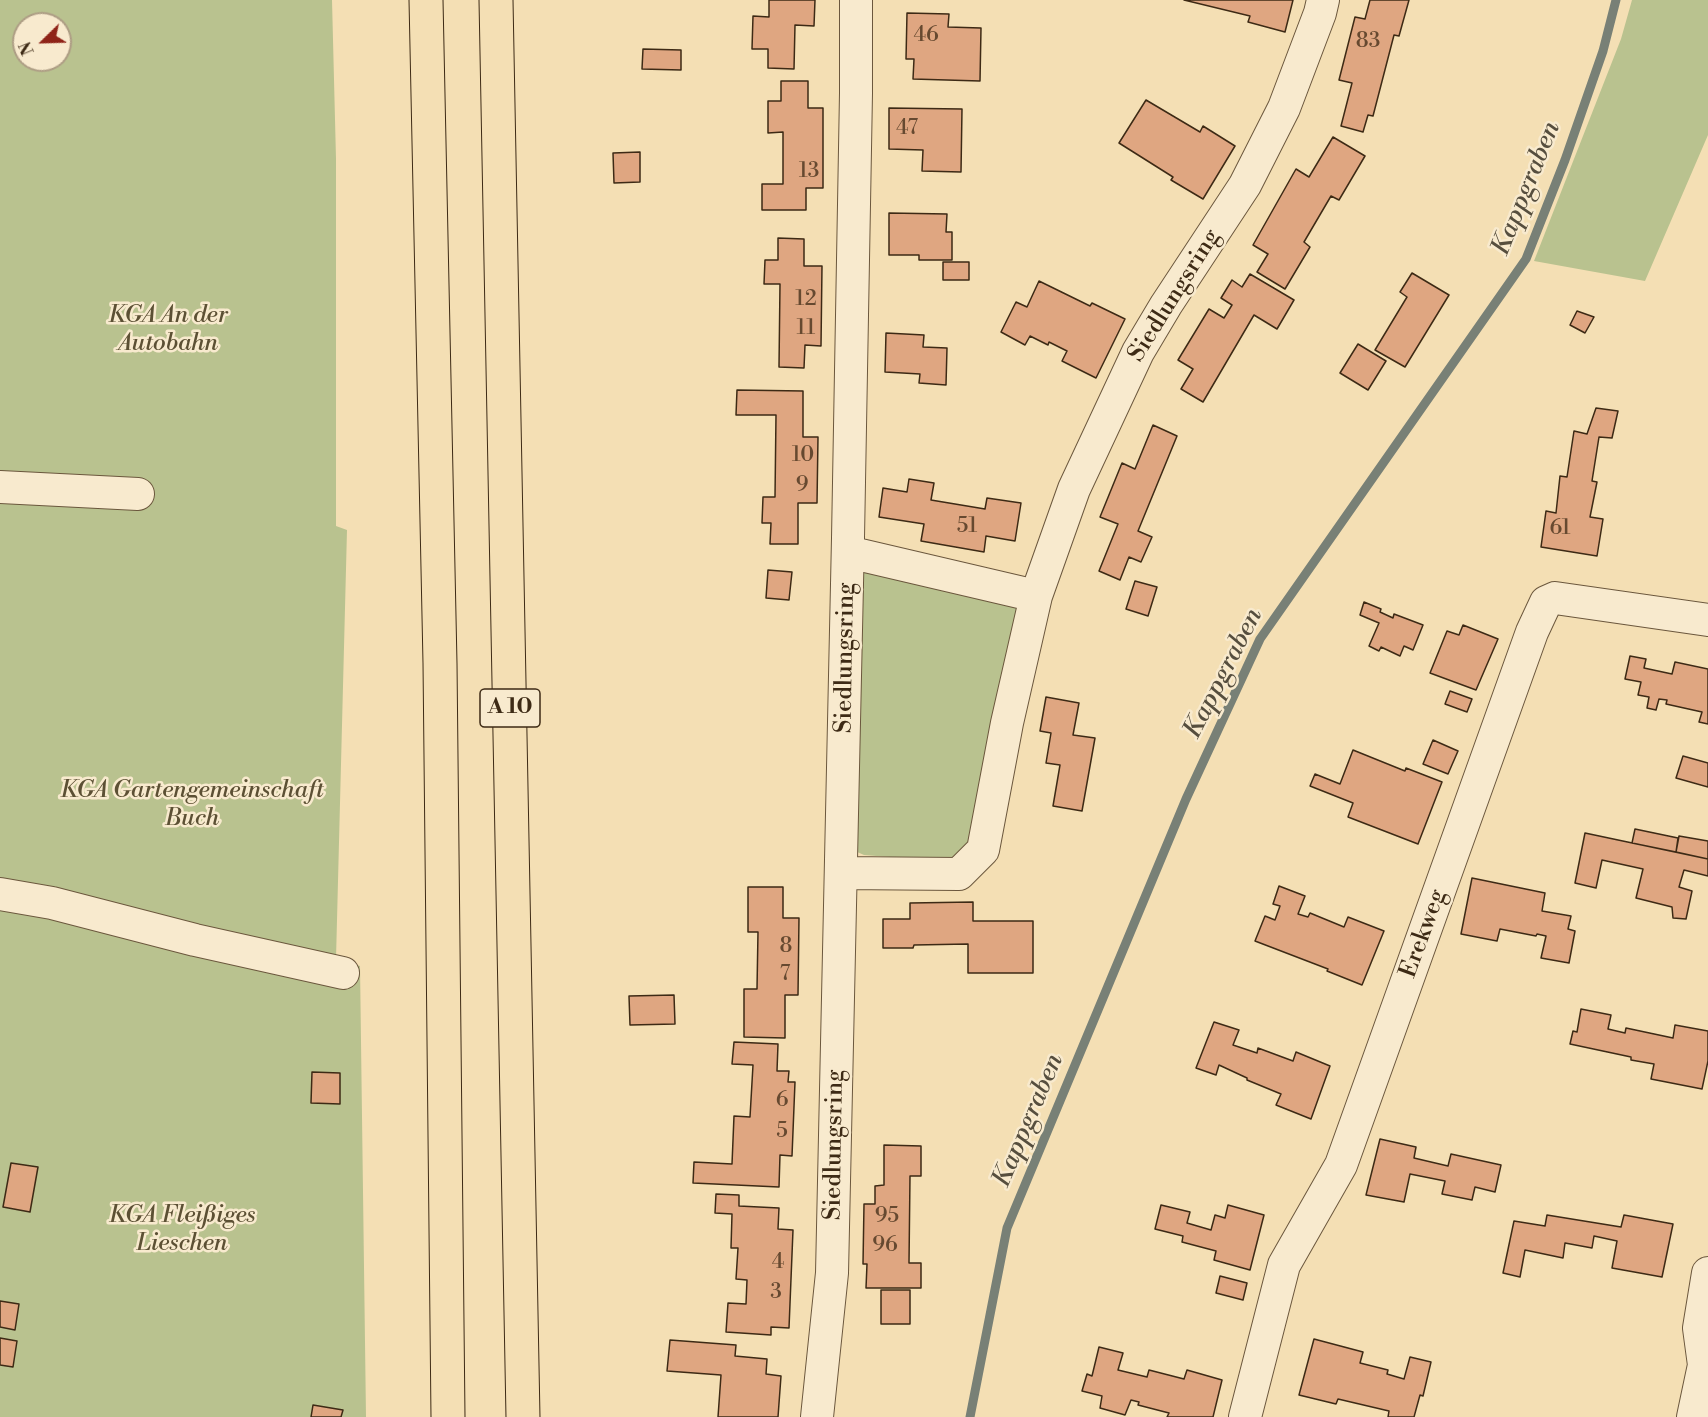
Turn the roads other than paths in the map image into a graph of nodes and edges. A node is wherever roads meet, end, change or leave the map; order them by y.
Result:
1 (426, 0) edge
2 (496, 0) edge
3 (856, 0) edge
4 (1323, 0) edge
5 (0, 487) edge
6 (138, 494) dead end
7 (848, 552) junction
8 (1036, 596) junction
9 (1708, 621) edge
10 (842, 873) junction
11 (0, 894) edge
12 (343, 973) dead end
13 (1708, 1273) edge
14 (448, 1417) edge
15 (523, 1417) edge
16 (817, 1417) edge
17 (1245, 1417) edge
18 (1693, 1417) edge

1 - 14 highway
2 - 15 highway, A 10
3 - 7 street, Siedlungsring
4 - 8 street, Siedlungsring
5 - 6 street
7 - 8 street, Siedlungsring
7 - 10 street, Siedlungsring
8 - 10 street, Siedlungsring
9 - 17 street, Erekweg
10 - 16 street, Siedlungsring
11 - 12 street
13 - 18 street

